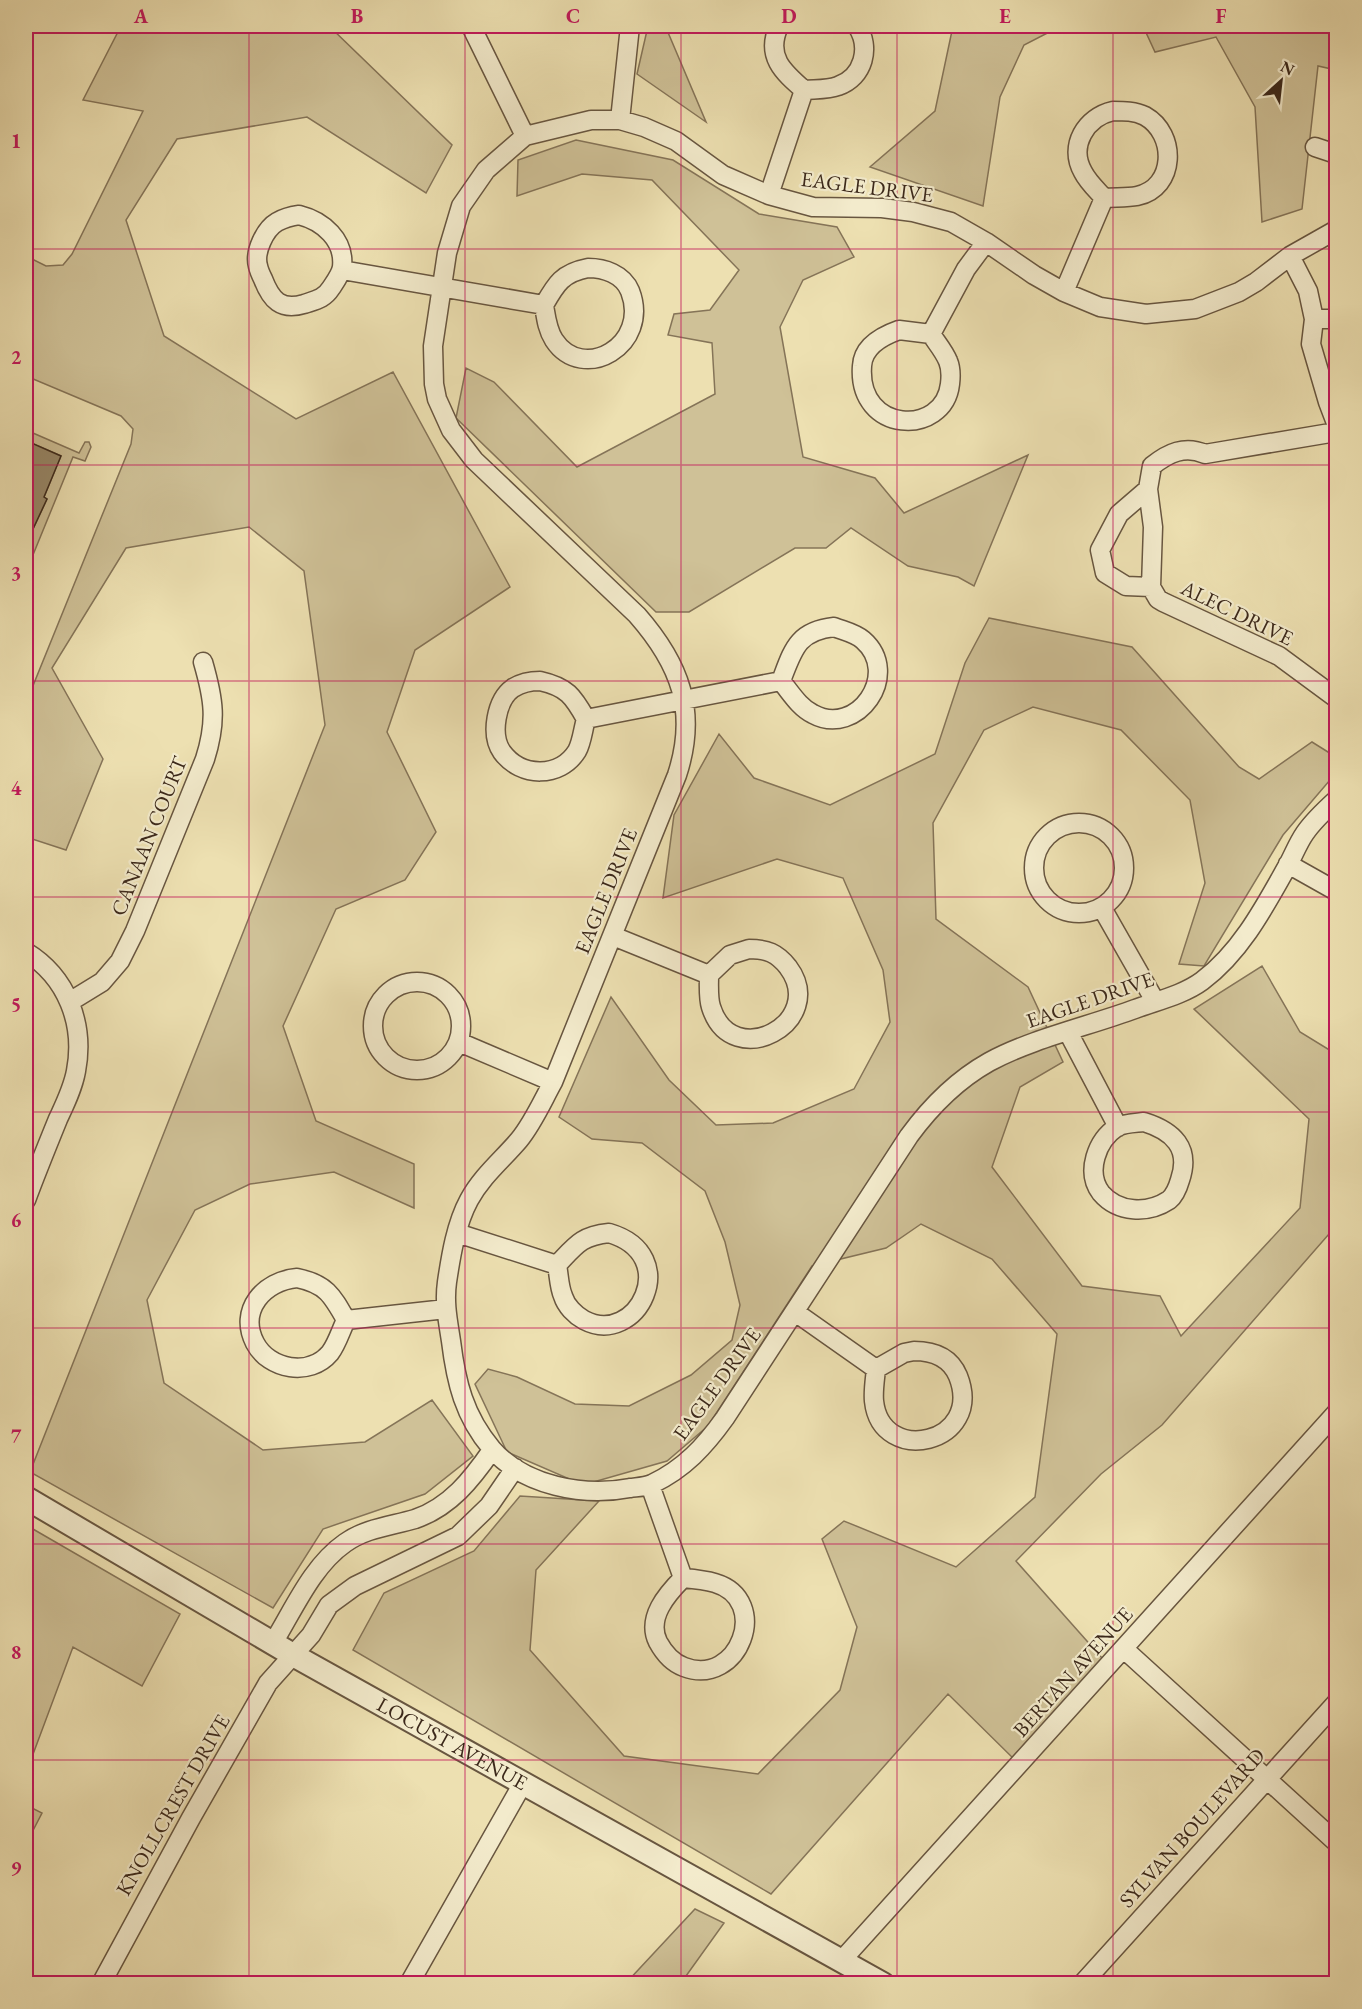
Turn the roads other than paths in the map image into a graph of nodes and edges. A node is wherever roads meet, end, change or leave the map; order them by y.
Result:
1 (471, 26) edge
2 (630, 26) edge
3 (779, 26) edge
4 (858, 26) edge
5 (804, 90) junction
6 (620, 120) junction
7 (525, 136) junction
8 (1316, 147) dead end
9 (1336, 154) edge
10 (769, 195) junction
11 (1104, 198) junction
12 (1336, 230) edge
13 (986, 242) junction
14 (1290, 256) junction
15 (342, 270) junction
16 (440, 286) junction
17 (1064, 292) junction
18 (544, 304) junction
19 (1314, 319) junction
20 (1336, 319) edge
21 (931, 334) junction
22 (1336, 423) edge
23 (1336, 432) edge
24 (1148, 489) junction
25 (1151, 586) junction
26 (203, 662) dead end
27 (781, 681) junction
28 (1336, 698) edge
29 (684, 700) junction
30 (586, 719) junction
31 (1336, 800) edge
32 (1288, 864) junction
33 (1336, 891) edge
34 (1102, 909) junction
35 (613, 936) junction
36 (26, 952) edge
37 (709, 975) junction
38 (71, 1001) junction
39 (1155, 1002) junction
40 (1068, 1032) junction
41 (459, 1042) junction
42 (553, 1082) junction
43 (1118, 1127) junction
44 (26, 1200) edge
45 (457, 1233) junction
46 (557, 1265) junction
47 (446, 1310) junction
48 (795, 1312) junction
49 (346, 1320) junction
50 (876, 1369) junction
51 (1336, 1413) edge
52 (492, 1450) junction
53 (515, 1468) junction
54 (650, 1485) junction
55 (26, 1498) edge
56 (683, 1578) junction
57 (273, 1643) junction
58 (1124, 1649) junction
59 (293, 1655) junction
60 (1336, 1703) edge
61 (1267, 1779) junction
62 (523, 1784) junction
63 (1336, 1842) edge
64 (842, 1960) junction
65 (101, 1983) edge
66 (409, 1983) edge
67 (883, 1983) edge
68 (1082, 1983) edge

1 - 7 street
2 - 6 street
3 - 5 street
4 - 5 street
5 - 10 street
6 - 7 street, EAGLE DRIVE
6 - 10 street, EAGLE DRIVE
7 - 16 street, EAGLE DRIVE
8 - 9 street
10 - 13 street, EAGLE DRIVE
11 - 11 street
11 - 17 street
12 - 14 street, EAGLE DRIVE
13 - 17 street, EAGLE DRIVE
13 - 21 street
14 - 17 street, EAGLE DRIVE
14 - 19 street
15 - 15 street
15 - 16 street
16 - 18 street
16 - 29 street, EAGLE DRIVE
18 - 18 street
19 - 20 street
19 - 22 street
21 - 21 street
23 - 24 street, ALEC DRIVE
24 - 25 street, ALEC DRIVE
24 - 25 street, ALEC DRIVE
25 - 28 street, ALEC DRIVE
26 - 38 street, CANAAN COURT
27 - 27 street
27 - 29 street
29 - 30 street
29 - 35 street, EAGLE DRIVE
30 - 30 street
31 - 32 street, EAGLE DRIVE
32 - 33 street
32 - 39 street, EAGLE DRIVE
34 - 34 street
34 - 39 street
35 - 37 street
35 - 42 street, EAGLE DRIVE
36 - 38 street
37 - 37 street
38 - 44 street
39 - 40 street, EAGLE DRIVE
40 - 43 street
40 - 48 street, EAGLE DRIVE
41 - 41 street
41 - 42 street
42 - 45 street, EAGLE DRIVE
43 - 43 street
45 - 46 street
45 - 47 street, EAGLE DRIVE
46 - 46 street
47 - 49 street
47 - 52 street, EAGLE DRIVE
48 - 50 street
48 - 54 street, EAGLE DRIVE
49 - 49 street
50 - 50 street
51 - 58 street, BERTAN AVENUE
52 - 53 street, EAGLE DRIVE
52 - 57 street
53 - 54 street, EAGLE DRIVE
53 - 59 street, KNOLLCREST DRIVE
54 - 56 street
55 - 57 street, LOCUST AVENUE
56 - 56 street
57 - 59 street, LOCUST AVENUE
58 - 61 street
58 - 64 street, BERTAN AVENUE
59 - 62 street, LOCUST AVENUE
59 - 65 street, KNOLLCREST DRIVE
60 - 61 street, SYLVAN BOULEVARD
61 - 63 street
61 - 68 street, SYLVAN BOULEVARD
62 - 64 street, LOCUST AVENUE
62 - 66 street
64 - 67 street, LOCUST AVENUE

